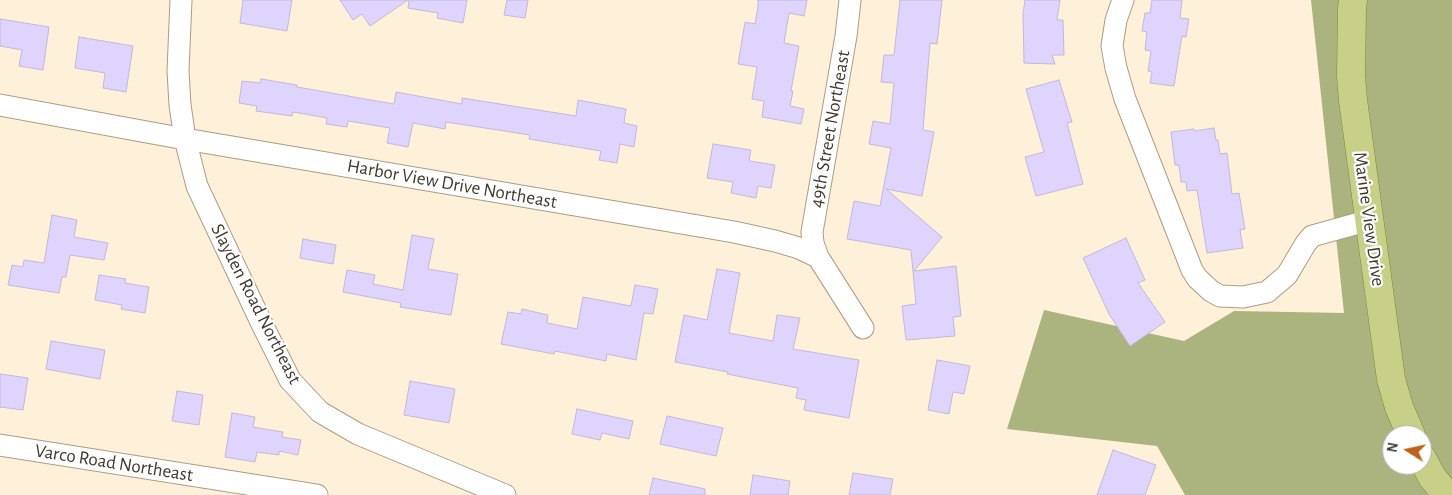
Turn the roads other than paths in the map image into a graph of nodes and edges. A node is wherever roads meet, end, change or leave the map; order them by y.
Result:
1 (181, 0) edge
2 (850, 0) edge
3 (1123, 0) edge
4 (1353, 0) edge
5 (0, 105) edge
6 (185, 139) junction
7 (1370, 220) junction
8 (818, 257) junction
9 (863, 328) dead end
10 (1407, 425) edge
11 (0, 445) edge
12 (1431, 475) edge
13 (317, 495) edge
14 (505, 495) edge
15 (1446, 495) edge

1 - 6 street, Slayden Road Northeast
2 - 8 street, 49th Street Northeast
3 - 7 street
4 - 7 main road, Marine View Drive
5 - 6 street, Harbor View Drive Northeast
6 - 8 street, Harbor View Drive Northeast
6 - 14 street, Slayden Road Northeast
7 - 10 main road, Marine View Drive
8 - 9 street
11 - 13 street, Varco Road Northeast
12 - 15 main road

